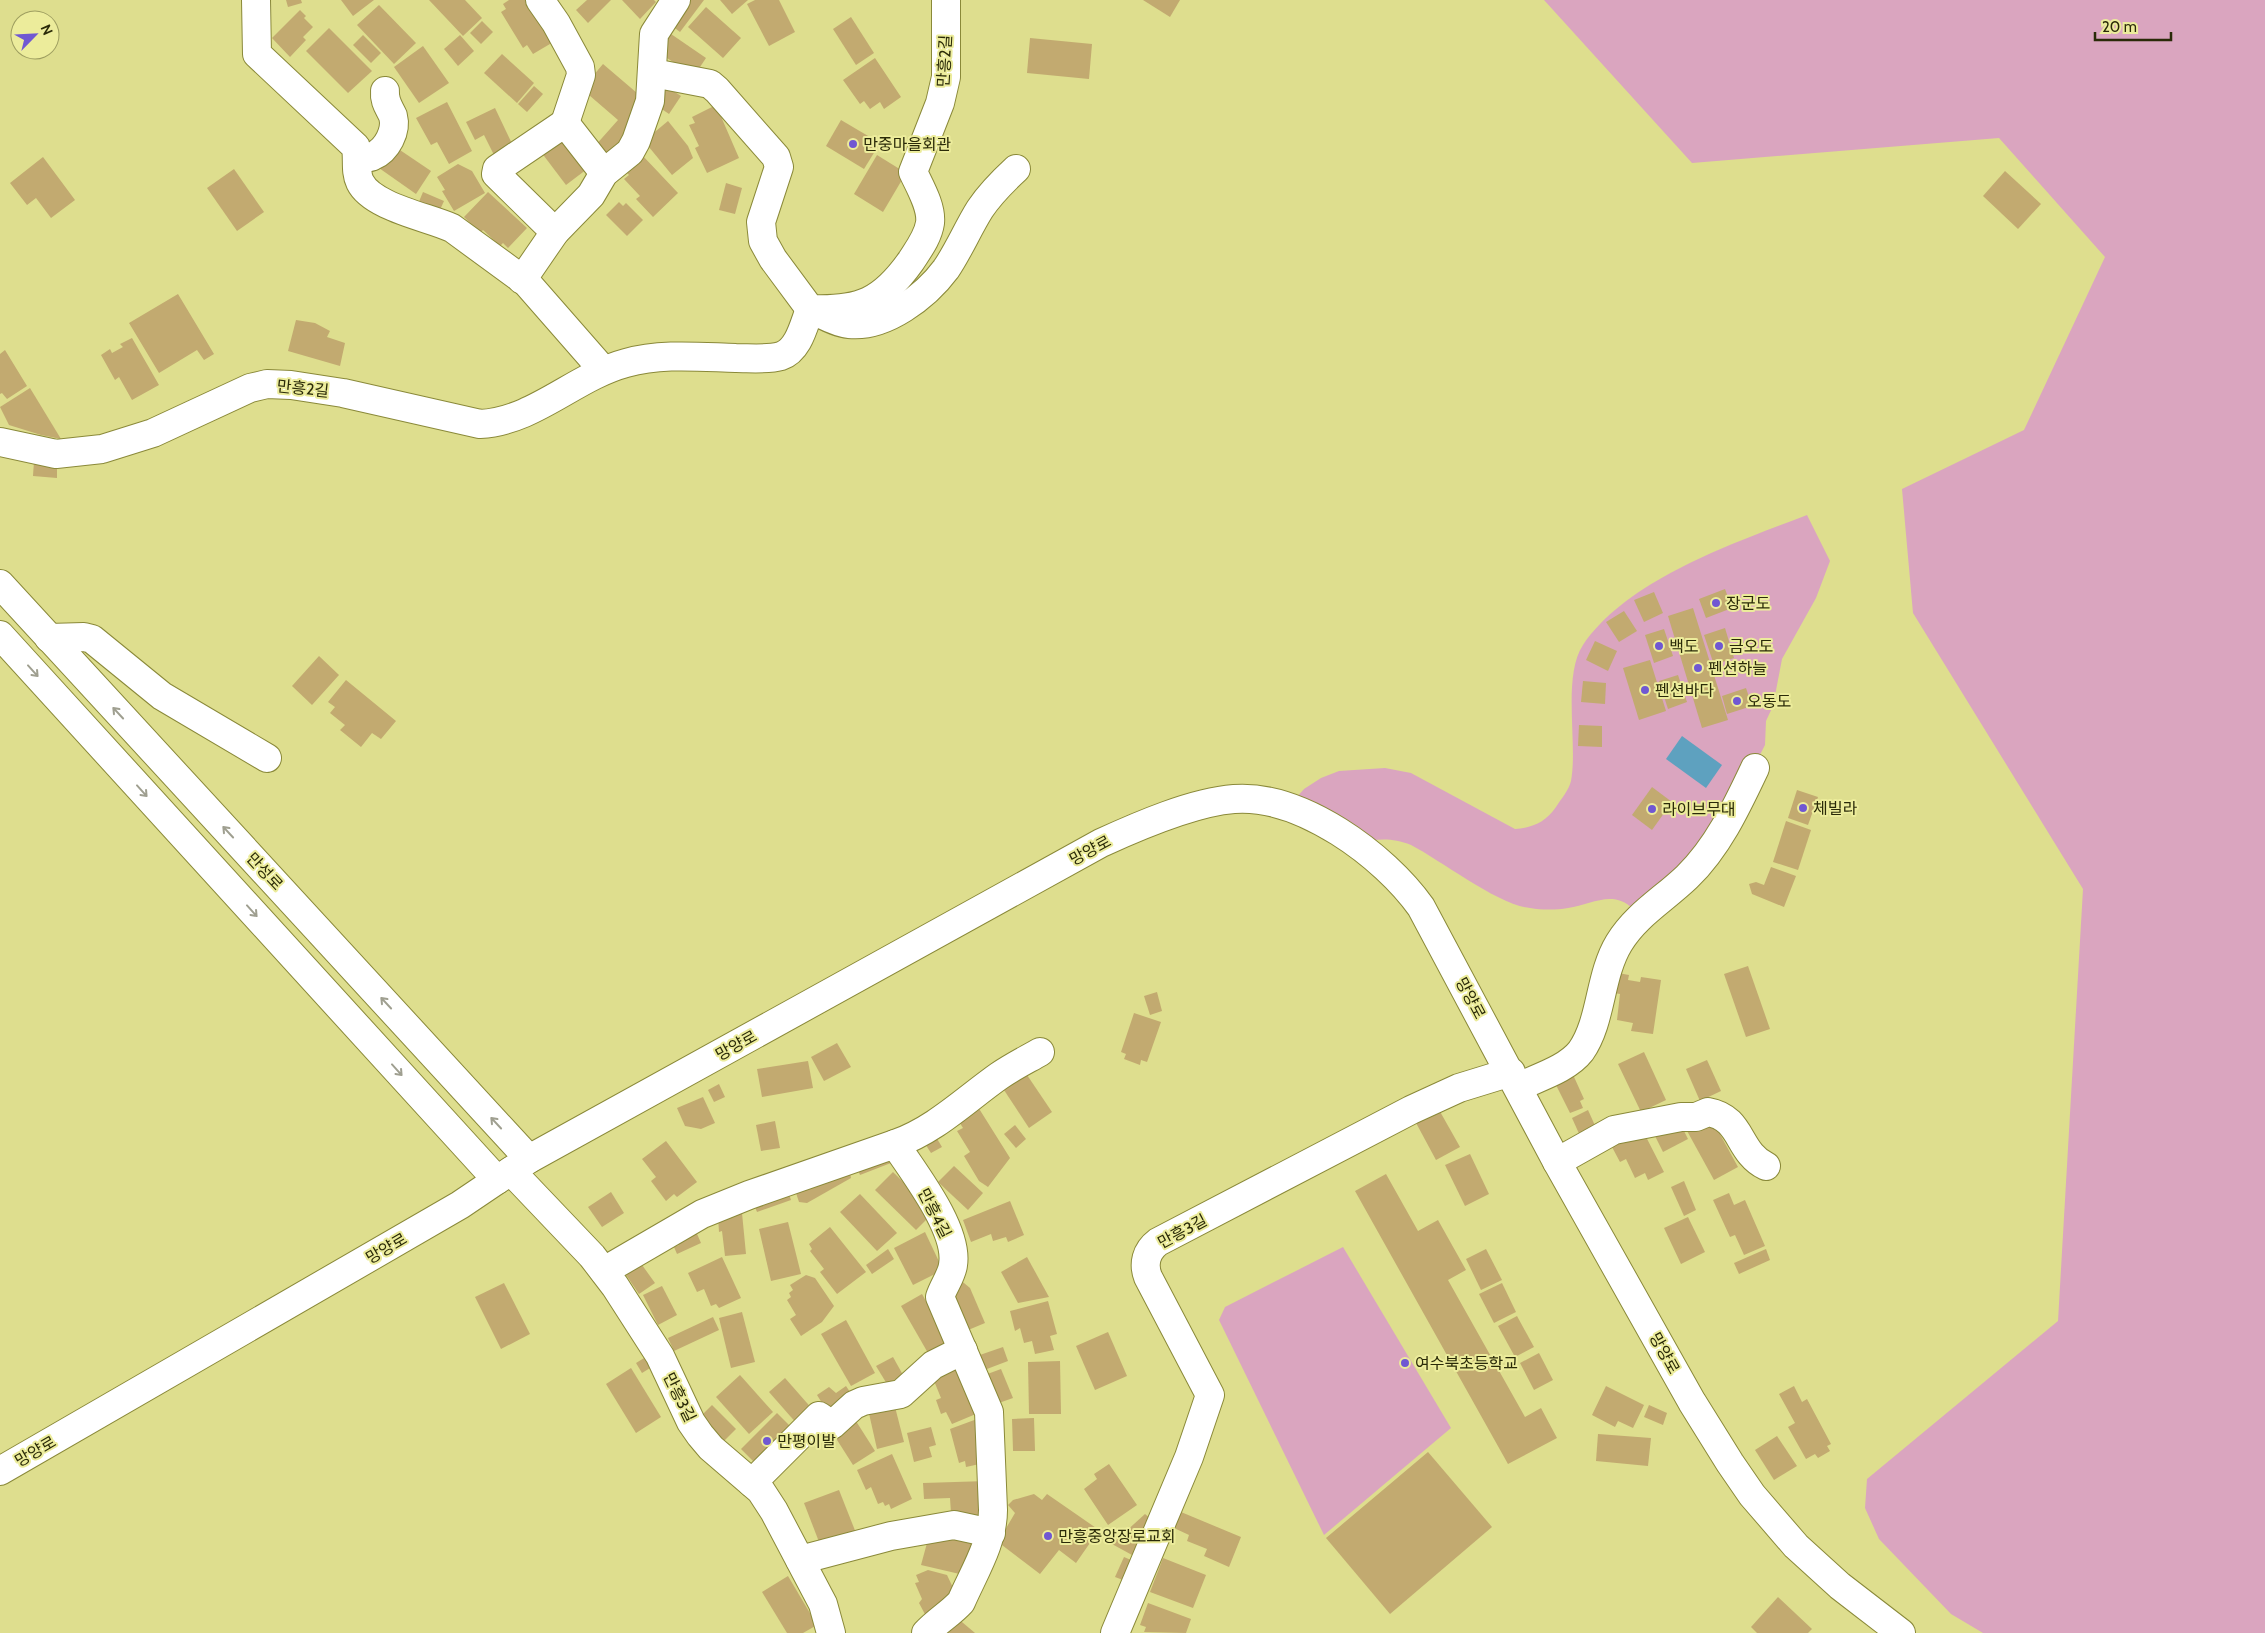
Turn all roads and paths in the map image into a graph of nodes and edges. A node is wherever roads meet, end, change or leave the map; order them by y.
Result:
1 (256, 0) edge
2 (540, 0) edge
3 (676, 0) edge
4 (946, 0) edge
5 (653, 73) junction
6 (385, 90) dead end
7 (565, 123) junction
8 (358, 159) junction
9 (1016, 169) dead end
10 (604, 173) junction
11 (556, 232) junction
12 (522, 280) junction
13 (810, 309) junction
14 (603, 370) junction
15 (0, 442) edge
16 (0, 584) edge
17 (0, 635) edge
18 (49, 638) junction
19 (267, 758) dead end
20 (1755, 768) dead end
21 (1040, 1052) dead end
22 (1515, 1079) junction
23 (895, 1144) junction
24 (1558, 1162) junction
25 (1766, 1166) dead end
26 (512, 1170) junction
27 (604, 1271) junction
28 (963, 1350) junction
29 (0, 1471) edge
30 (752, 1483) junction
31 (991, 1533) junction
32 (800, 1560) junction
33 (831, 1633) edge
34 (926, 1633) edge
35 (1115, 1633) edge
36 (1901, 1633) edge

1 - 8 street
2 - 7 street
3 - 5 street
4 - 13 street, 만흥2길
5 - 10 street
5 - 13 street
6 - 8 street
7 - 10 street
7 - 11 street
8 - 12 street
9 - 13 street
10 - 11 street
11 - 12 street
12 - 14 street
13 - 14 street, 만흥2길
14 - 15 street, 만흥2길
16 - 18 street, 만성로
17 -> 26 street
18 - 19 street
26 -> 18 street, 만성로
20 - 22 street
21 - 23 street
22 - 24 street, 망양로
22 - 26 street, 망양로
22 - 35 street, 만흥3길
23 - 27 street
23 - 28 street, 만흥4길
24 - 25 street
24 - 36 street, 망양로
26 - 27 street, 만흥3길
26 - 29 street, 망양로
27 - 30 street, 만흥3길
28 - 30 street
28 - 31 street, 만흥4길
30 - 32 street, 만흥3길
31 - 32 street
31 - 34 street, 만흥4길
32 - 33 street, 만흥3길

